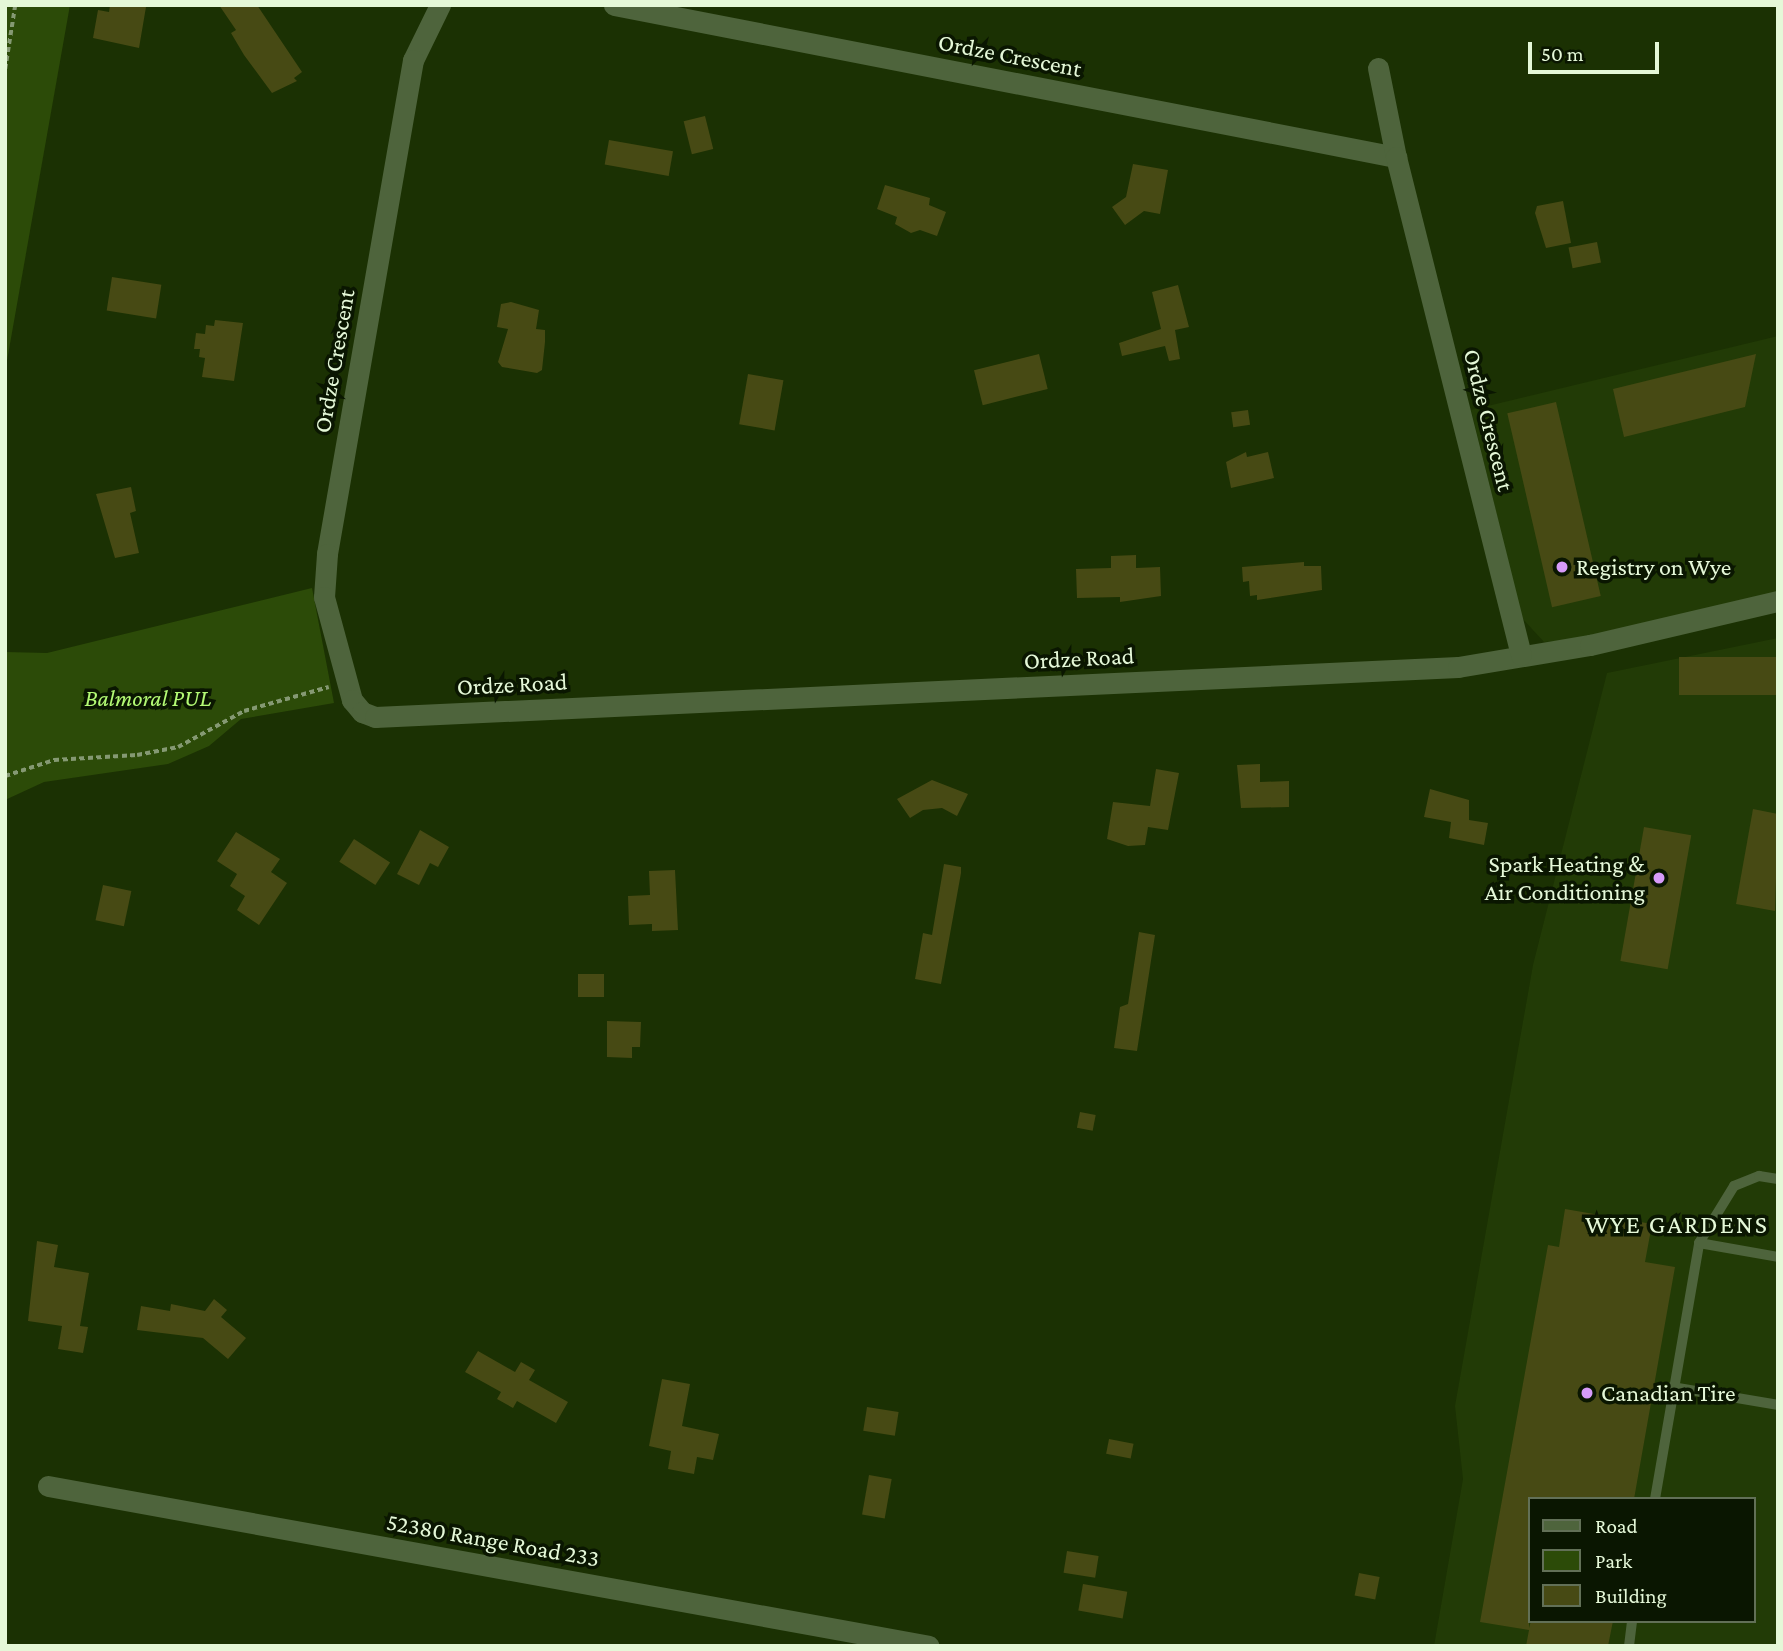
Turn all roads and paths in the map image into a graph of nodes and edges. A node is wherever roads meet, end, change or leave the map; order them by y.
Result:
1 (15, 5) edge
2 (440, 5) edge
3 (614, 5) edge
4 (1378, 68) dead end
5 (5, 69) edge
6 (1396, 157) junction
7 (1778, 601) edge
8 (1521, 655) junction
9 (346, 681) junction
10 (375, 717) joint
11 (5, 776) edge
12 (1778, 1179) edge
13 (1699, 1243) junction
14 (1778, 1257) edge
15 (1672, 1387) junction
16 (1778, 1405) edge
17 (48, 1486) dead end
18 (1654, 1497) edge
19 (1632, 1623) edge
20 (929, 1646) edge
21 (1629, 1646) edge

1 - 5 path
2 - 9 street, Ordze Crescent
3 - 6 street, Ordze Crescent
4 - 6 street, Ordze Crescent
6 - 8 street, Ordze Crescent
7 - 8 street, Ordze Road
8 - 10 street, Ordze Road
9 - 10 street, Ordze Crescent
9 - 11 path
12 - 13 lane
13 - 14 lane
13 - 15 lane
15 - 16 lane
15 - 18 lane
17 - 20 street, 52380 Range Road 233
19 - 21 lane

